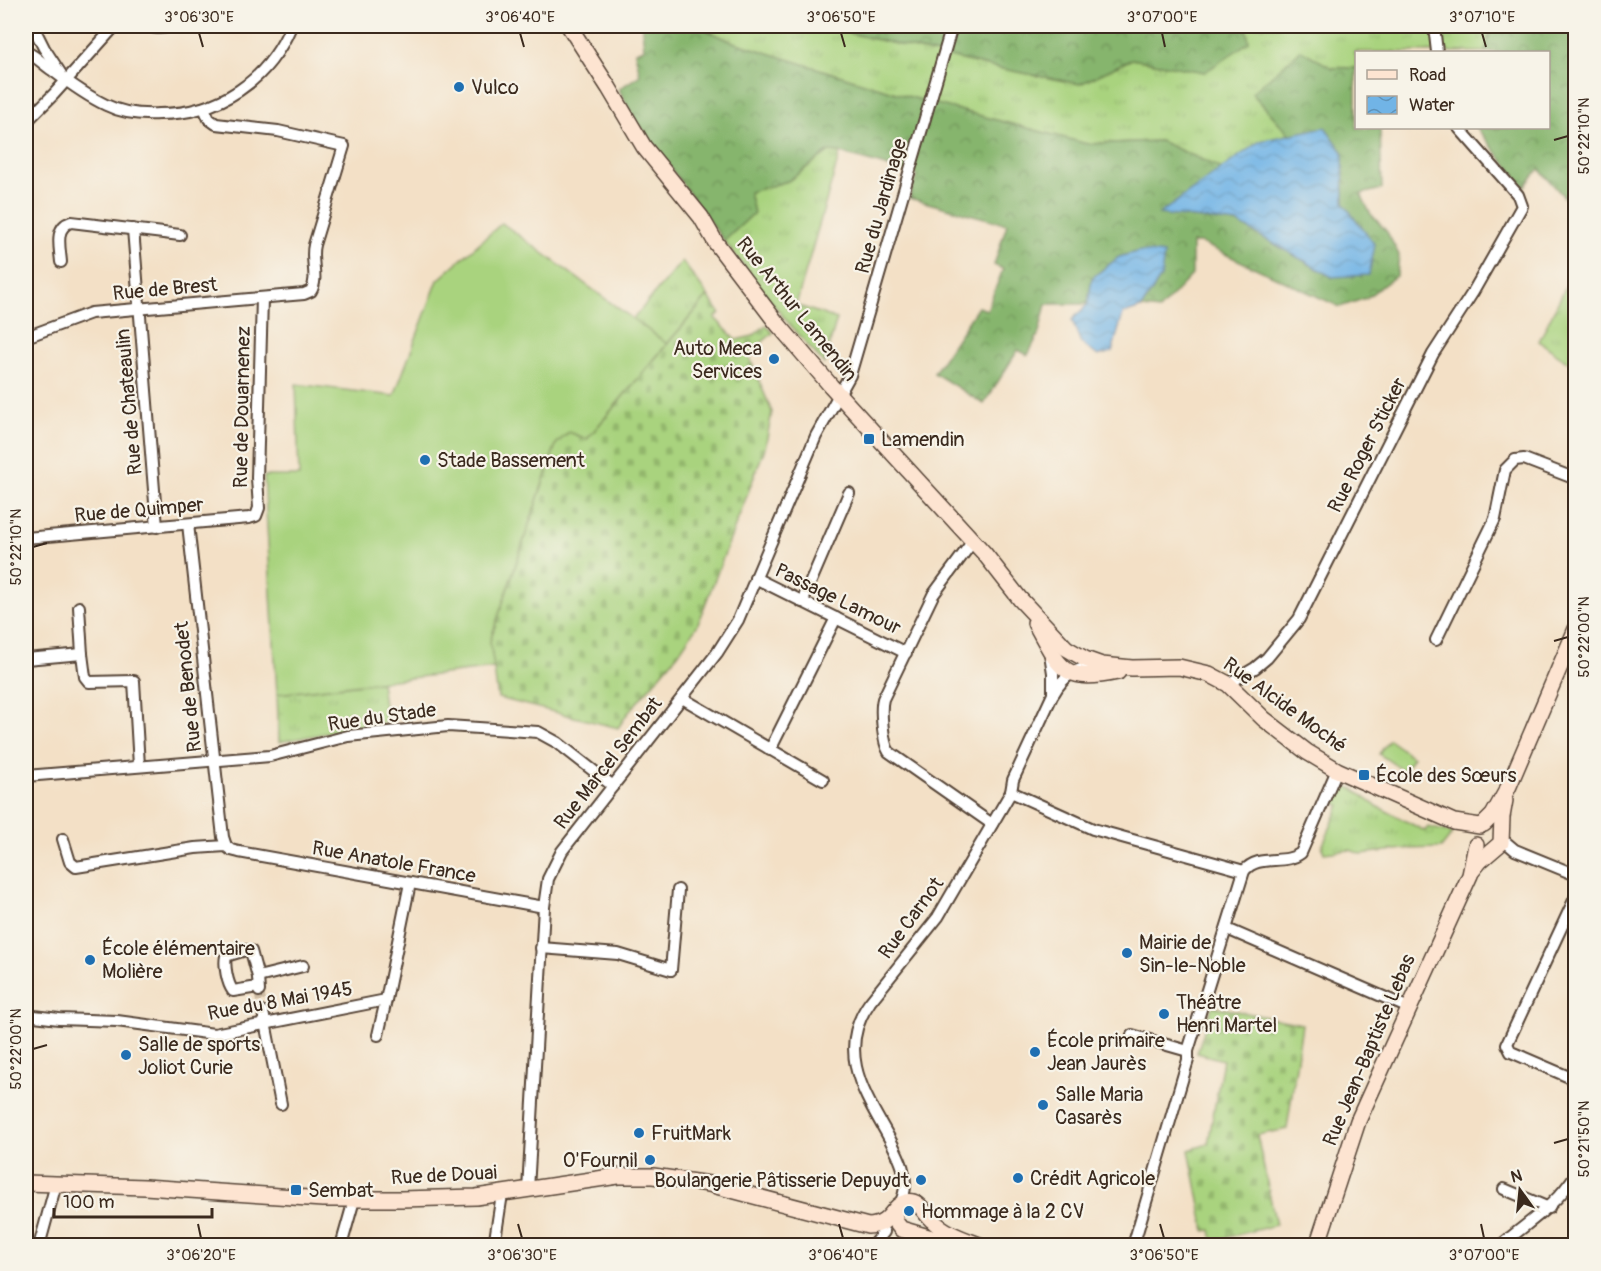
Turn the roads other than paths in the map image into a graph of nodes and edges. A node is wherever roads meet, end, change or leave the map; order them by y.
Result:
1 (33, 26) edge
2 (115, 26) edge
3 (145, 26) edge
4 (177, 26) edge
5 (291, 26) edge
6 (569, 26) edge
7 (952, 26) edge
8 (1434, 26) edge
9 (1437, 51) edge
10 (26, 52) edge
11 (65, 80) junction
12 (204, 108) junction
13 (26, 122) edge
14 (1460, 129) edge
15 (133, 229) junction
16 (180, 235) dead end
17 (61, 262) dead end
18 (262, 298) junction
19 (140, 309) junction
20 (26, 337) edge
21 (839, 395) junction
22 (1575, 478) edge
23 (849, 493) dead end
24 (256, 516) joint
25 (188, 524) junction
26 (157, 527) junction
27 (26, 538) edge
28 (973, 541) junction
29 (755, 578) junction
30 (1020, 598) junction
31 (802, 602) junction
32 (79, 607) dead end
33 (836, 618) junction
34 (1575, 629) edge
35 (1436, 640) dead end
36 (1049, 650) junction
37 (906, 653) junction
38 (82, 654) junction
39 (26, 659) edge
40 (1102, 665) junction
41 (1132, 668) junction
42 (1070, 673) junction
43 (1228, 684) junction
44 (1053, 694) junction
45 (682, 698) junction
46 (770, 750) junction
47 (215, 761) junction
48 (139, 766) junction
49 (1337, 771) junction
50 (26, 776) edge
51 (823, 780) dead end
52 (613, 786) junction
53 (1508, 788) junction
54 (1011, 792) junction
55 (1440, 816) junction
56 (992, 824) junction
57 (1482, 825) junction
58 (63, 839) dead end
59 (1499, 841) junction
60 (1475, 843) junction
61 (226, 846) junction
62 (1244, 871) junction
63 (1470, 875) junction
64 (1575, 875) edge
65 (410, 883) junction
66 (678, 890) dead end
67 (1575, 896) edge
68 (544, 907) junction
69 (1227, 929) junction
70 (541, 948) junction
71 (303, 966) dead end
72 (258, 985) dead end
73 (386, 1000) junction
74 (1409, 1008) junction
75 (263, 1012) tunnel mouth
76 (26, 1015) edge
77 (266, 1024) junction
78 (378, 1035) dead end
79 (1132, 1035) dead end
80 (1188, 1051) junction
81 (1575, 1080) edge
82 (281, 1104) dead end
83 (1575, 1174) edge
84 (26, 1183) edge
85 (56, 1184) junction
86 (1504, 1189) dead end
87 (528, 1190) junction
88 (502, 1194) junction
89 (354, 1200) junction
90 (897, 1208) junction
91 (1549, 1208) junction
92 (923, 1210) junction
93 (857, 1224) junction
94 (905, 1231) junction
95 (884, 1232) junction
96 (39, 1245) edge
97 (341, 1245) edge
98 (494, 1245) edge
99 (872, 1245) edge
100 (959, 1245) edge
101 (982, 1245) edge
102 (1133, 1245) edge
103 (1317, 1245) edge
104 (1500, 1245) edge

1 - 11 street
2 - 11 street
3 - 4 street
5 - 12 street
6 - 21 street, Rue Arthur Lamendin
7 - 21 street, Rue du Jardinage
8 - 9 street
10 - 11 street
11 - 12 street
11 - 13 street
12 - 18 street, Rue de Brest
14 - 43 street, Rue Roger Sticker
15 - 16 street
15 - 17 street
15 - 19 street, Rue de Chateaulin
18 - 19 street, Rue de Brest
18 - 24 street, Rue de Douarnenez
19 - 20 street, Rue de Brest
19 - 26 street, Rue de Chateaulin
21 - 28 street, Rue Arthur Lamendin
21 - 29 street, Rue Marcel Sembat
22 - 35 street
23 - 31 street
24 - 25 street, Rue de Quimper
25 - 26 street, Rue de Quimper
25 - 47 street, Rue de Benodet
26 - 27 street, Rue de Quimper
28 - 30 street, Rue Arthur Lamendin
28 - 37 street
29 - 31 street, Passage Lamour
29 - 45 street, Rue Marcel Sembat
30 - 36 street
30 - 40 street
31 - 33 street, Passage Lamour
32 - 38 street
33 - 37 street, Passage Lamour
33 - 46 street
34 - 53 street
36 - 42 street
36 - 44 street, Rue Carnot
37 - 56 street
38 - 39 street
38 - 48 street
40 - 41 street
40 - 42 street
41 - 42 street
41 - 43 street, Rue Alcide Moché
42 - 44 street
43 - 49 street, Rue Alcide Moché
44 - 54 street, Rue Carnot
45 - 46 street
45 - 52 street, Rue Marcel Sembat
46 - 51 street
47 - 48 street, Rue du Stade
47 - 52 street, Rue du Stade
47 - 61 street, Rue de Benodet
48 - 50 street, Rue du Stade
49 - 55 street, Rue Alcide Moché
49 - 62 street
52 - 68 street, Rue Marcel Sembat
53 - 57 street
53 - 59 street
54 - 56 street, Rue Carnot
54 - 62 street
55 - 57 street, Rue Alcide Moché
55 - 60 street, Rue Alcide Moché
56 - 90 street, Rue Carnot
57 - 59 street
57 - 60 street
58 - 61 street
59 - 60 street
59 - 63 street, Rue Jean-Baptiste Lebas
59 - 64 street
60 - 63 street, Rue Jean-Baptiste Lebas
61 - 65 street, Rue Anatole France
62 - 69 street
63 - 74 street, Rue Jean-Baptiste Lebas
65 - 68 street, Rue Anatole France
65 - 73 street
66 - 70 street
67 - 81 street
68 - 70 street, Rue Marcel Sembat
69 - 74 street
69 - 80 street
70 - 87 street, Rue Marcel Sembat
71 - 72 street
73 - 77 street, Rue du 8 Mai 1945
73 - 78 street
74 - 103 street, Rue Jean-Baptiste Lebas
75 - 77 street
76 - 77 street, Rue du 8 Mai 1945
77 - 82 street
79 - 80 street
80 - 102 street
83 - 91 street
84 - 85 street, Rue de Douai
85 - 89 street, Rue de Douai
85 - 96 street
86 - 91 street
87 - 88 street, Rue de Douai
87 - 93 street, Rue de Douai
88 - 89 street, Rue de Douai
88 - 98 street
89 - 97 street
90 - 92 street
90 - 93 street, Rue de Douai
90 - 94 street
91 - 104 street
92 - 94 street
92 - 101 street
93 - 95 street, Rue de Douai
94 - 95 street, Rue de Douai
94 - 100 street
95 - 99 street

